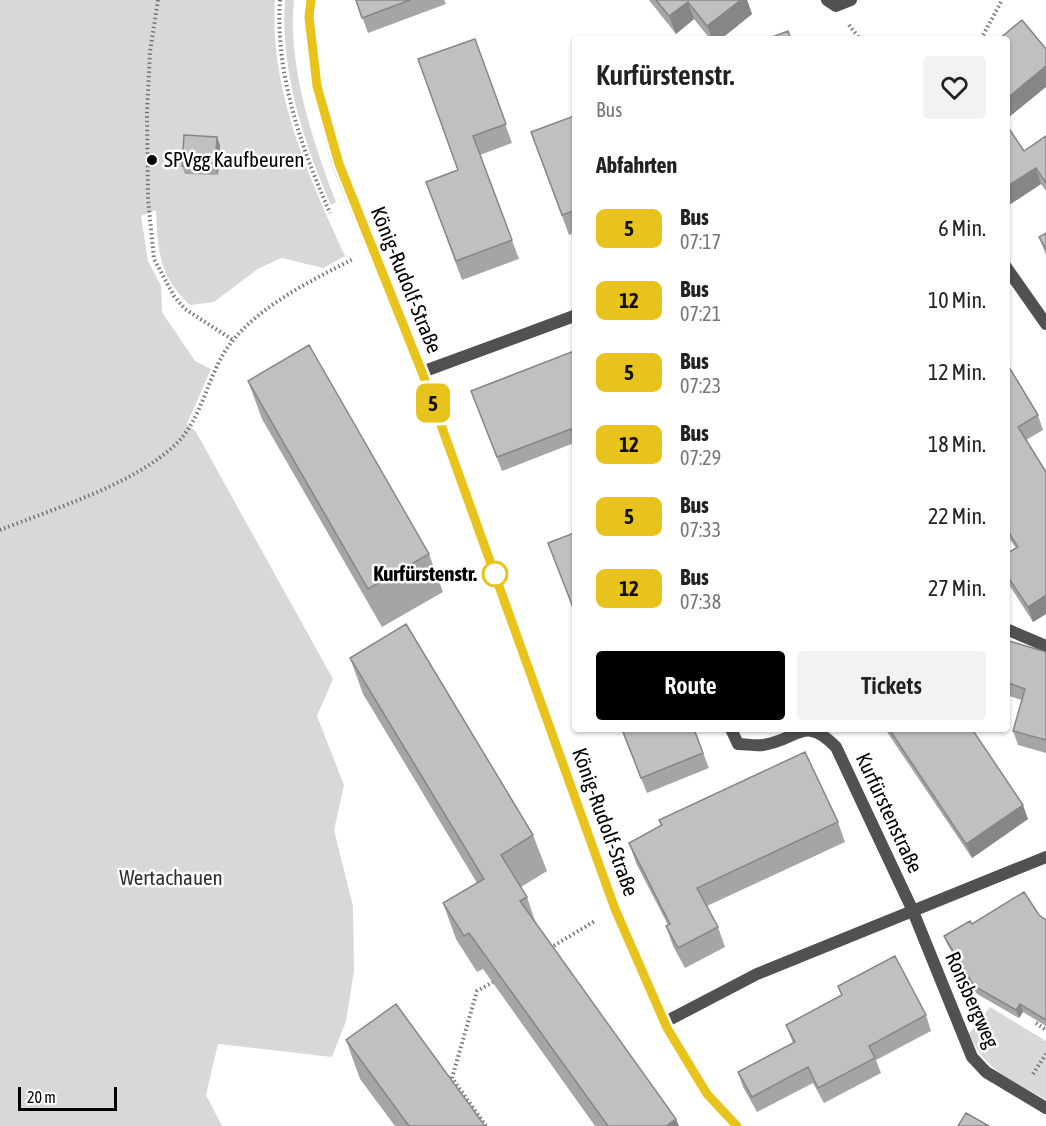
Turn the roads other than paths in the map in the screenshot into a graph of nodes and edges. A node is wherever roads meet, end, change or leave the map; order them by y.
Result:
1 (311, 0) edge
2 (827, 0) edge
3 (851, 0) edge
4 (1010, 273) edge
5 (572, 317) edge
6 (1046, 324) edge
7 (422, 372) junction
8 (1010, 631) edge
9 (1046, 646) edge
10 (732, 732) edge
11 (800, 732) edge
12 (820, 732) edge
13 (1046, 857) edge
14 (912, 909) junction
15 (665, 1022) junction
16 (1046, 1108) edge
17 (737, 1126) edge

1 - 7 street, König-Rudolf-Straße
2 - 3 street
4 - 6 street
5 - 7 street
7 - 15 street, König-Rudolf-Straße
8 - 9 street
10 - 11 street, Kurfürstenstraße
12 - 14 street, Kurfürstenstraße
13 - 14 street
14 - 15 street
14 - 16 street, Ronsbergweg
15 - 17 street, König-Rudolf-Straße

